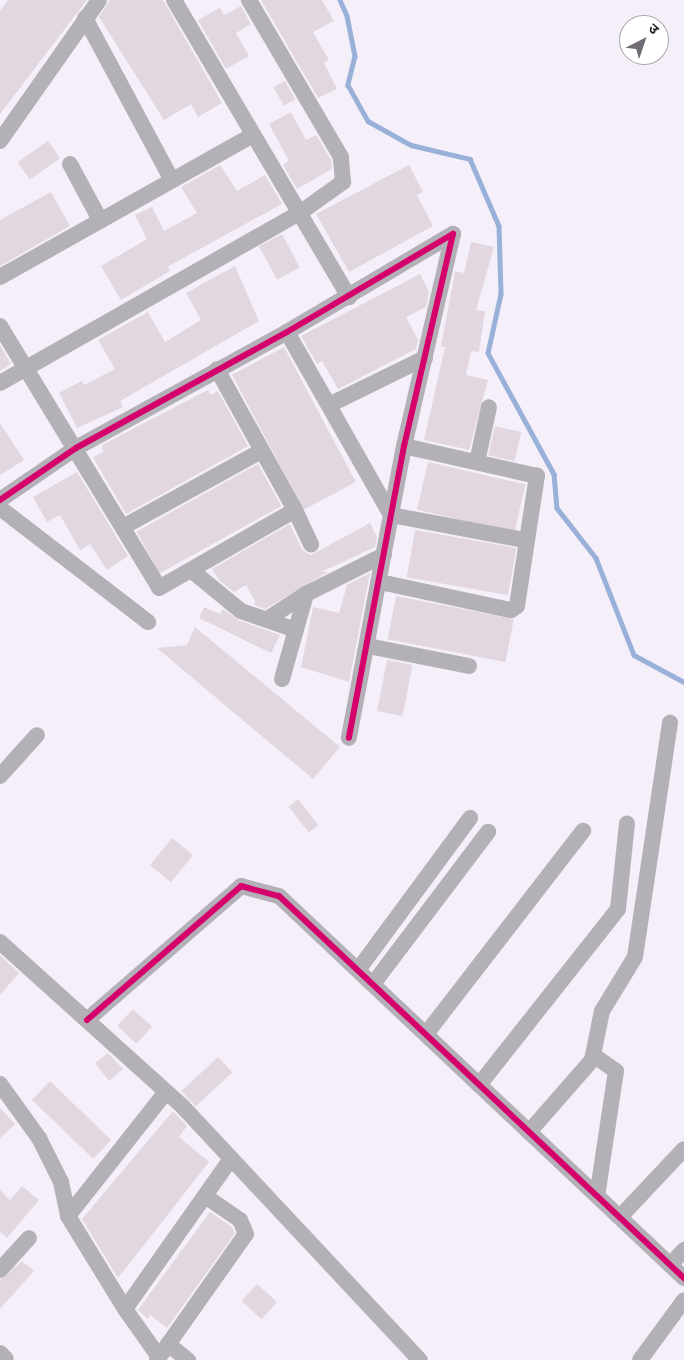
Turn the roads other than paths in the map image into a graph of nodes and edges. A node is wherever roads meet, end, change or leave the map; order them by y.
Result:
1 (99, 0) edge
2 (174, 0) edge
3 (249, 0) edge
4 (85, 18) junction
5 (251, 136) junction
6 (0, 141) edge
7 (70, 164) dead end
8 (172, 180) junction
9 (301, 212) junction
10 (100, 220) junction
11 (0, 277) edge
12 (348, 296) junction
13 (0, 326) edge
14 (287, 332) junction
15 (425, 358) junction
16 (26, 366) junction
17 (216, 369) junction
18 (0, 382) edge
19 (329, 405) junction
20 (490, 407) dead end
21 (404, 446) junction
22 (76, 448) junction
23 (261, 451) junction
24 (477, 462) junction
25 (0, 500) edge
26 (0, 508) edge
27 (295, 510) junction
28 (391, 514) junction
29 (123, 527) junction
30 (525, 540) junction
31 (310, 545) dead end
32 (384, 555) junction
33 (191, 570) junction
34 (380, 582) junction
35 (306, 594) junction
36 (269, 618) junction
37 (148, 622) dead end
38 (296, 630) junction
39 (368, 646) junction
40 (469, 666) dead end
41 (282, 679) dead end
42 (670, 723) dead end
43 (38, 735) dead end
44 (349, 738) dead end
45 (1, 772) edge
46 (470, 818) dead end
47 (627, 823) dead end
48 (583, 831) dead end
49 (488, 832) dead end
50 (0, 942) edge
51 (358, 970) junction
52 (373, 984) junction
53 (86, 1020) junction
54 (426, 1034) junction
55 (593, 1055) junction
56 (0, 1084) edge
57 (479, 1084) junction
58 (166, 1092) junction
59 (529, 1132) junction
60 (684, 1149) edge
61 (232, 1159) junction
62 (205, 1196) junction
63 (597, 1196) junction
64 (68, 1216) junction
65 (620, 1218) junction
66 (30, 1238) dead end
67 (684, 1250) edge
68 (670, 1265) junction
69 (0, 1270) edge
70 (683, 1276) edge
71 (684, 1300) edge
72 (125, 1309) junction
73 (161, 1354) edge
74 (188, 1360) edge
75 (420, 1360) edge
76 (640, 1360) edge

1 - 4 street
2 - 5 street
3 - 9 street
4 - 6 street
4 - 8 street
5 - 8 street
5 - 9 street
7 - 10 street
8 - 10 street
9 - 12 street
9 - 16 street
10 - 11 street
12 - 14 street
12 - 15 street
13 - 16 street
14 - 17 street
14 - 19 street
15 - 19 street
15 - 21 street
16 - 18 street
16 - 22 street
17 - 22 street
17 - 23 street
19 - 28 street
20 - 24 street
21 - 24 street
21 - 28 street
22 - 25 street
22 - 29 street
23 - 27 street
23 - 29 street
24 - 30 street
26 - 37 street
27 - 31 street
27 - 33 street
28 - 30 street
28 - 32 street
29 - 33 street
30 - 34 street
32 - 34 street
32 - 35 street
33 - 36 street
34 - 39 street
35 - 36 street
35 - 38 street
36 - 38 street
38 - 41 street
39 - 40 street
39 - 44 street
42 - 55 street
43 - 45 street
46 - 51 street
47 - 57 street
48 - 54 street
49 - 52 street
50 - 53 street
51 - 52 street
51 - 53 street
52 - 54 street
53 - 58 street
54 - 57 street
55 - 59 street
55 - 63 street
56 - 64 street
57 - 59 street
58 - 61 street
58 - 64 street
59 - 63 street
60 - 65 street
61 - 62 street
61 - 75 street
62 - 72 street
62 - 73 street
63 - 65 street
64 - 72 street
65 - 68 street
66 - 69 street
67 - 68 street
68 - 70 street
71 - 76 street
72 - 73 street
73 - 74 street

